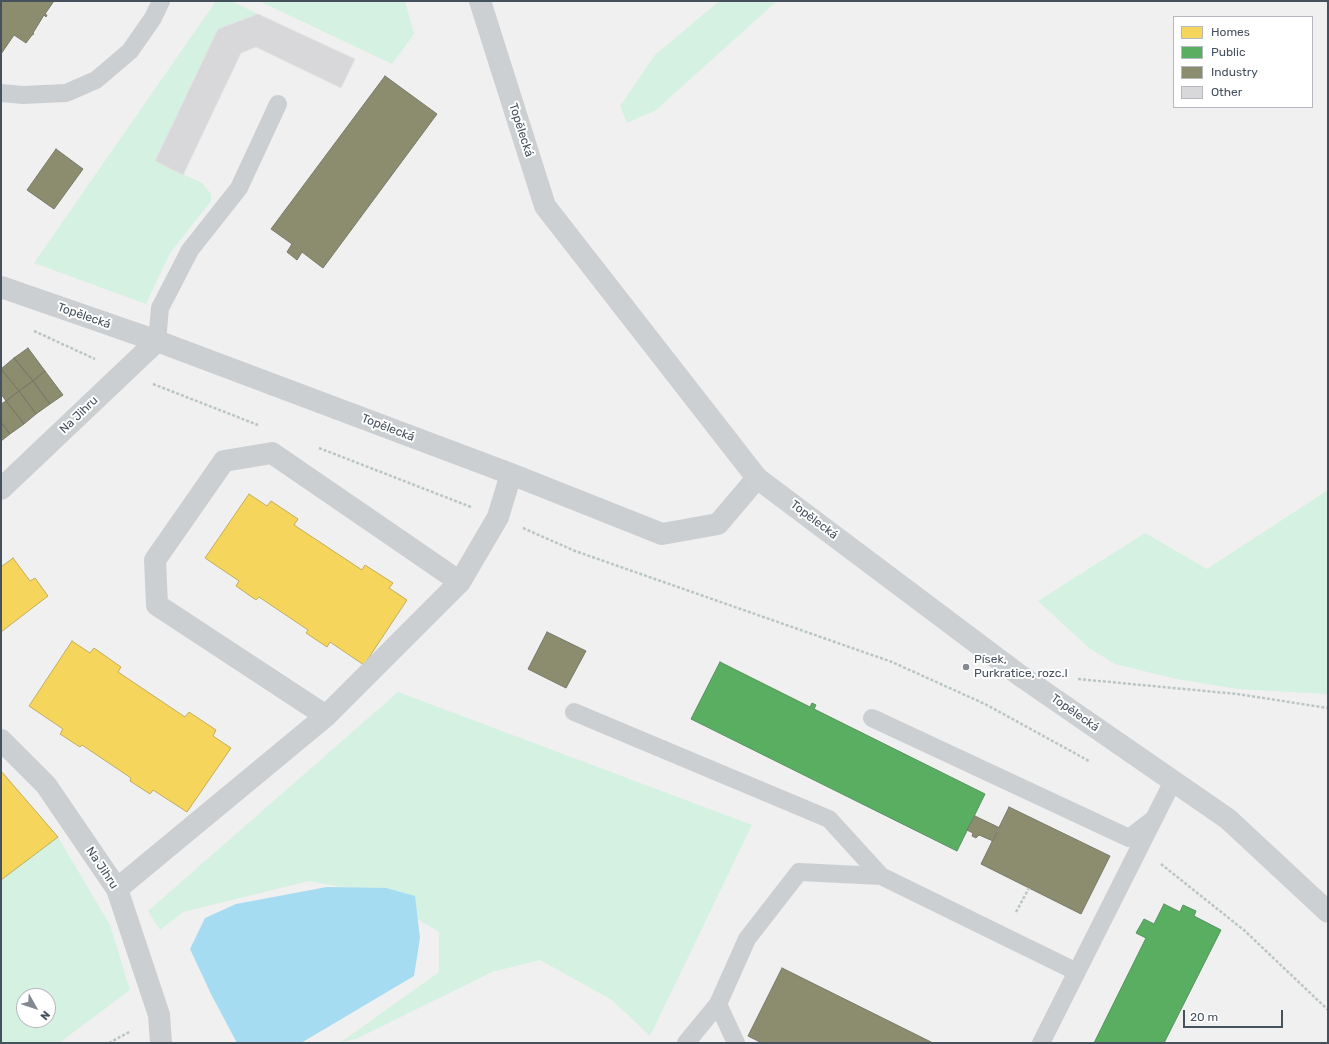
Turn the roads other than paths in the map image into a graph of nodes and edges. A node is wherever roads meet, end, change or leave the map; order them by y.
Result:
1 (161, 1) edge
2 (480, 1) edge
3 (1, 93) edge
4 (278, 104) dead end
5 (1, 287) edge
6 (156, 341) junction
7 (510, 474) junction
8 (757, 478) junction
9 (1, 489) edge
10 (460, 582) junction
11 (574, 712) dead end
12 (326, 716) junction
13 (872, 718) dead end
14 (1, 740) edge
15 (1173, 781) junction
16 (1154, 819) junction
17 (881, 876) junction
18 (117, 889) junction
19 (1328, 912) edge
20 (1077, 972) junction
21 (718, 1004) junction
22 (161, 1043) edge
23 (686, 1043) edge
24 (736, 1043) edge
25 (1041, 1043) edge

1 - 3 lane
2 - 8 street, Topělecká
4 - 6 lane
5 - 6 street, Topělecká
6 - 7 street, Topělecká
6 - 9 street, Na Jihru
7 - 8 street, Topělecká
7 - 10 street
8 - 15 street, Topělecká
10 - 12 street
10 - 12 street
11 - 17 lane
12 - 18 street
13 - 16 lane
14 - 18 street, Na Jihru
15 - 16 lane
15 - 19 street, Topělecká
16 - 20 lane
17 - 20 lane
17 - 21 lane
18 - 22 street, Na Jihru
20 - 25 lane
21 - 23 lane
21 - 24 lane

